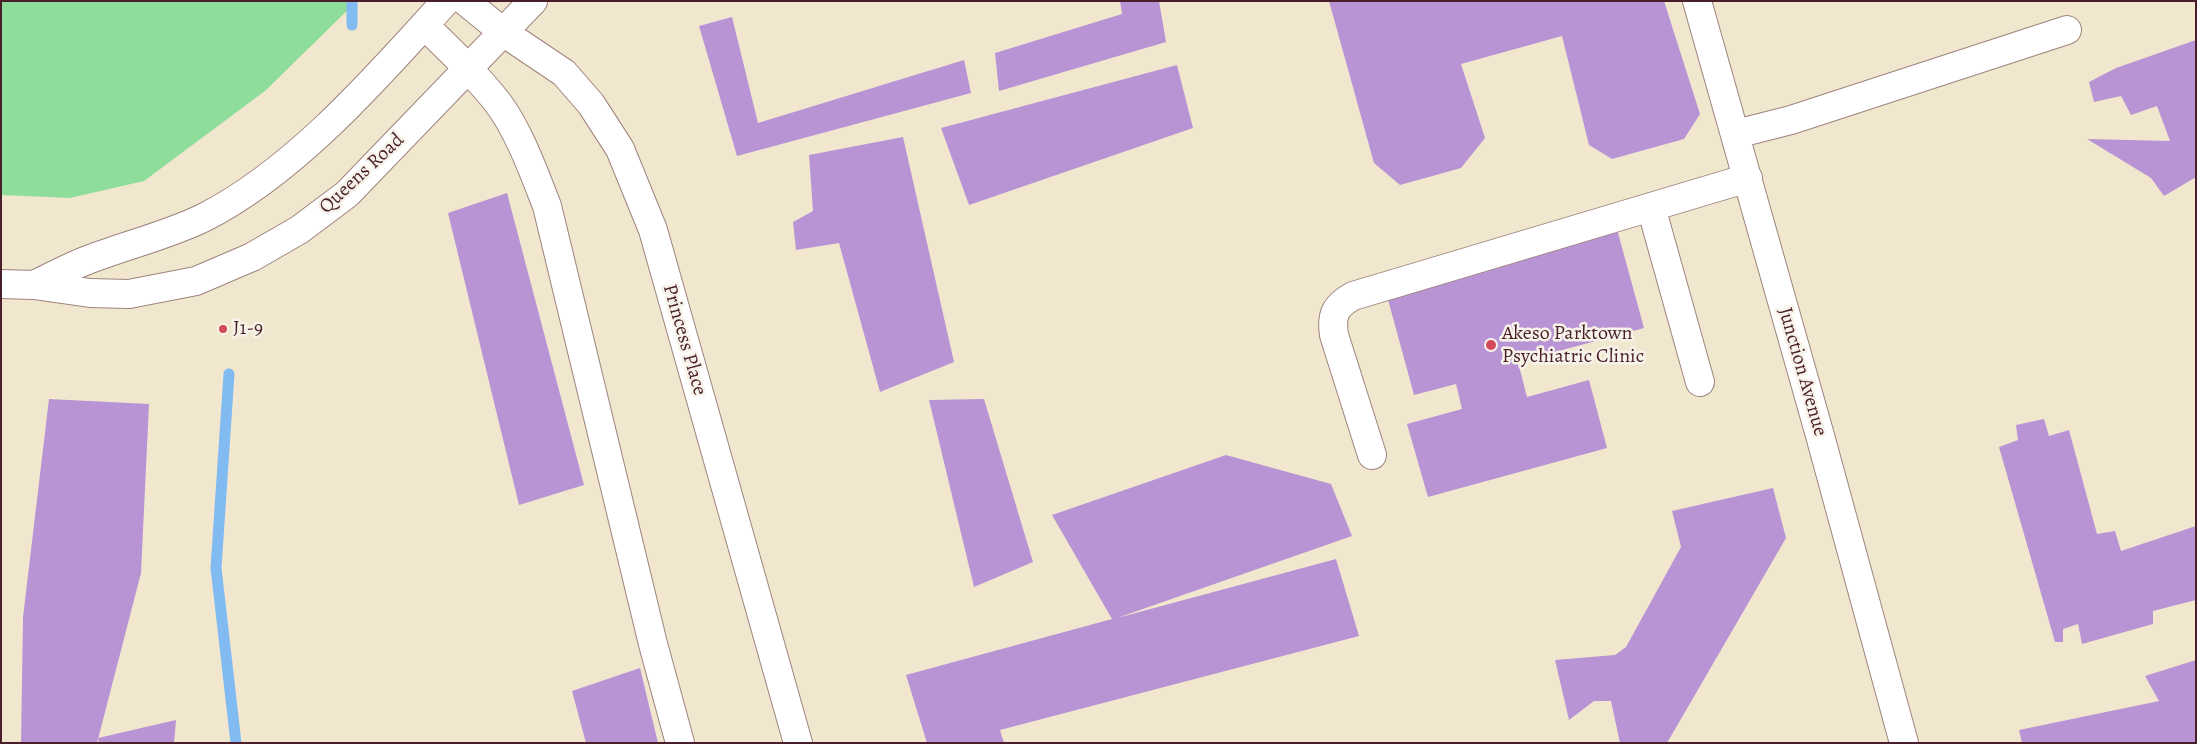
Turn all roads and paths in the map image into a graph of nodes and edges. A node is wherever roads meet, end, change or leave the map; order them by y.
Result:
1 (446, 1) edge
2 (465, 1) edge
3 (533, 1) edge
4 (1697, 1) edge
5 (424, 26) junction
6 (2067, 30) dead end
7 (503, 32) junction
8 (469, 69) junction
9 (1736, 134) junction
10 (1748, 178) junction
11 (1652, 207) junction
12 (1, 284) edge
13 (34, 285) junction
14 (1700, 382) dead end
15 (1372, 455) dead end
16 (680, 743) edge
17 (798, 743) edge
18 (1904, 743) edge

1 - 5 street, Queens Road
2 - 7 street, Princess Place
3 - 7 street, Queens Road
4 - 9 street, Junction Avenue
5 - 8 street
5 - 13 street, Queens Road
6 - 9 street
7 - 8 street, Queens Road
7 - 17 street, Princess Place
8 - 13 street, Queens Road
8 - 16 street
9 - 10 street, Junction Avenue
10 - 11 street
10 - 18 street, Junction Avenue
11 - 14 street
11 - 15 street
12 - 13 street, Queens Road

